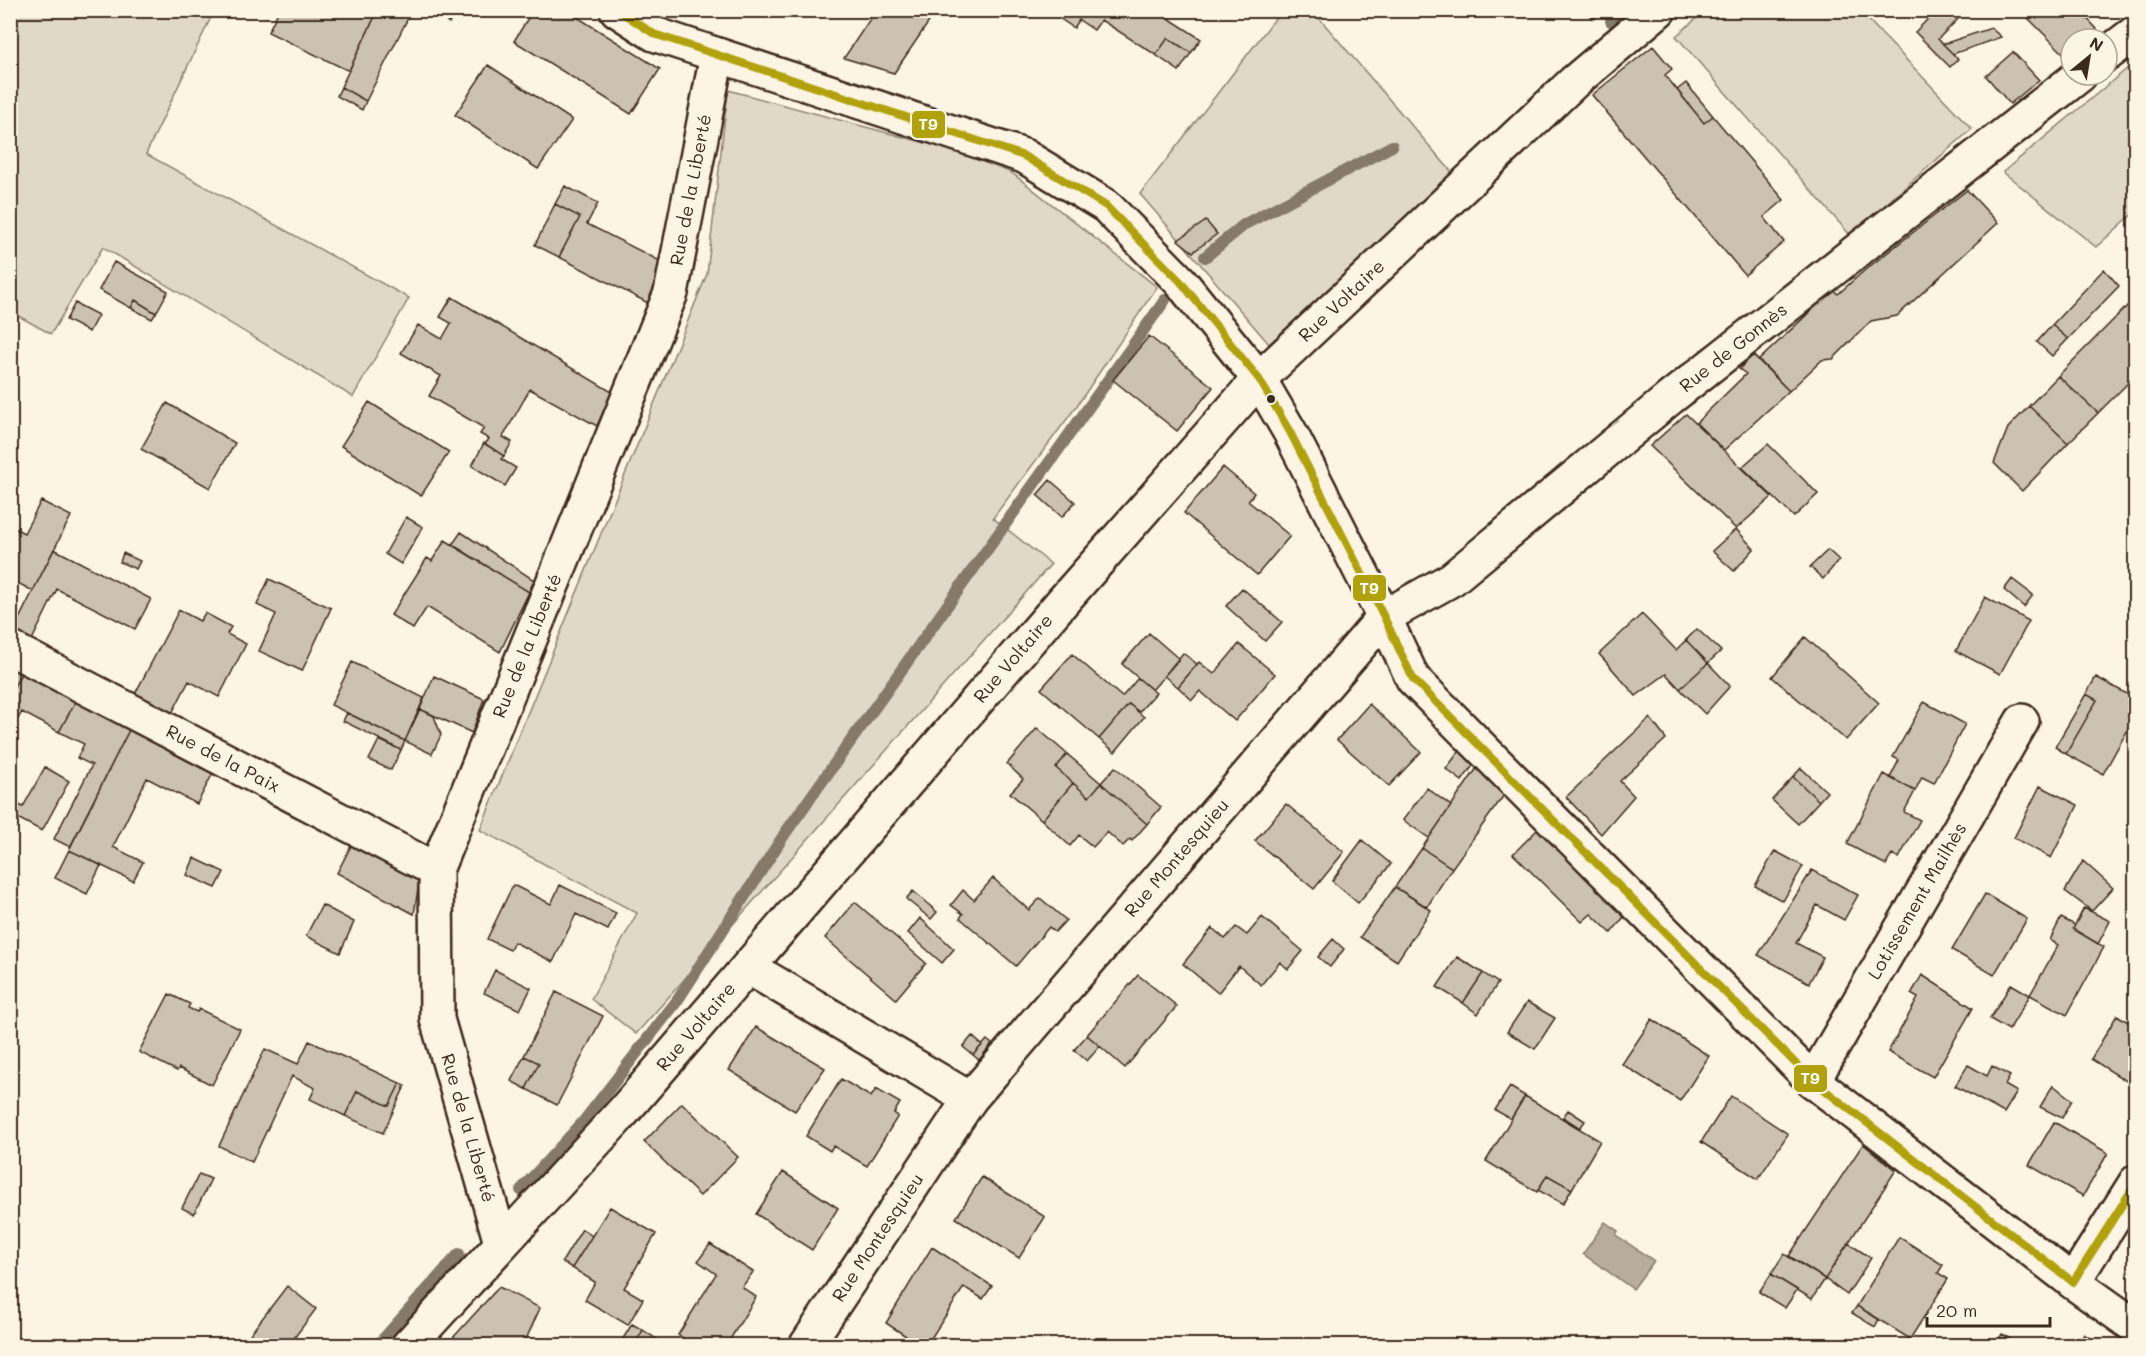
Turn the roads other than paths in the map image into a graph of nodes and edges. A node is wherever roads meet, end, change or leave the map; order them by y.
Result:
1 (617, 10) edge
2 (1659, 10) edge
3 (2136, 32) edge
4 (2119, 45) edge
5 (717, 55) junction
6 (2065, 87) edge
7 (1258, 379) junction
8 (1384, 617) junction
9 (10, 648) edge
10 (2022, 721) dead end
11 (436, 870) junction
12 (748, 967) junction
13 (1812, 1081) junction
14 (970, 1099) junction
15 (2136, 1182) edge
16 (501, 1243) junction
17 (2073, 1282) junction
18 (2136, 1328) edge
19 (408, 1346) edge
20 (806, 1346) edge

1 - 5 street
2 - 7 street, Rue Voltaire
3 - 4 street
5 - 7 street
5 - 11 street, Rue de la Liberté
6 - 8 street, Rue de Gonnès
7 - 8 street
7 - 12 street, Rue Voltaire
8 - 13 street
8 - 14 street, Rue Montesquieu
9 - 11 street, Rue de la Paix
10 - 13 street, Lotissement Mailhès
11 - 16 street, Rue de la Liberté
12 - 14 street
12 - 16 street, Rue Voltaire
13 - 17 street
14 - 20 street, Rue Montesquieu
15 - 17 street
16 - 19 street, Rue Voltaire
17 - 18 street

